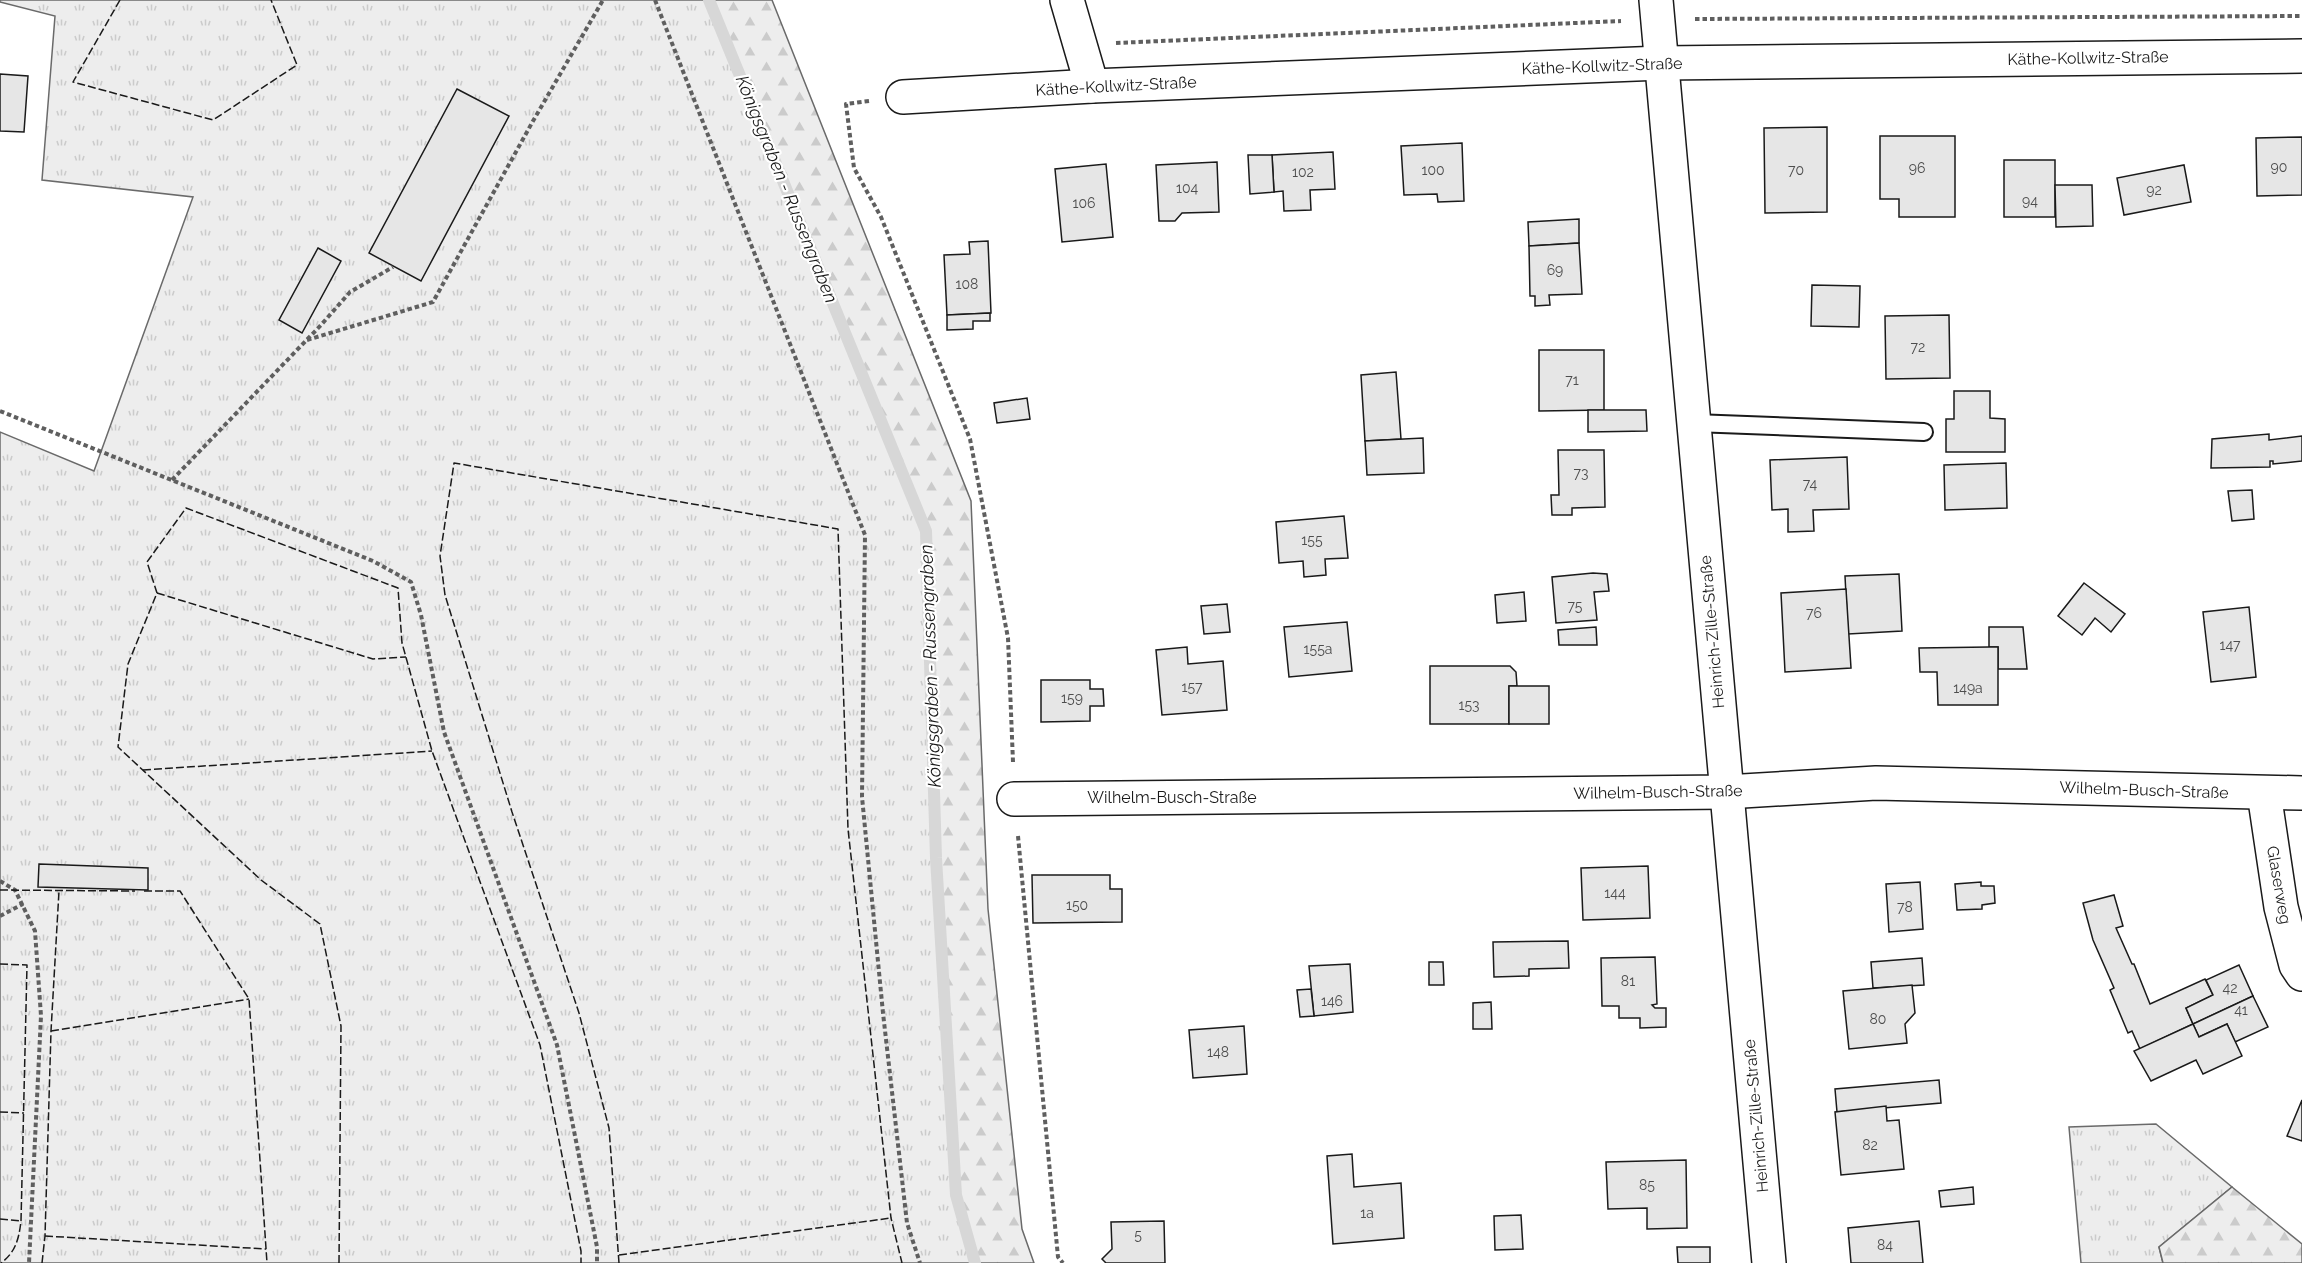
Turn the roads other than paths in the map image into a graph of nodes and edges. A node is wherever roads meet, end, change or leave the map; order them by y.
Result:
1 (1066, 0) edge
2 (1656, 0) edge
3 (2302, 56) edge
4 (1661, 63) junction
5 (1092, 86) junction
6 (903, 97) road end
7 (1694, 423) junction
8 (1924, 432) dead end
9 (1726, 792) junction
10 (2265, 793) junction
11 (2302, 793) edge
12 (1014, 799) road end
13 (2302, 974) edge
14 (1769, 1263) edge

1 - 5 street
2 - 4 street, Heinrich-Zille-Straße
3 - 4 street, Käthe-Kollwitz-Straße
4 - 5 street, Käthe-Kollwitz-Straße
4 - 7 street, Heinrich-Zille-Straße
5 - 6 street, Käthe-Kollwitz-Straße
7 - 8 lane
7 - 9 street, Heinrich-Zille-Straße
9 - 10 street, Wilhelm-Busch-Straße
9 - 12 street, Wilhelm-Busch-Straße
9 - 14 street, Heinrich-Zille-Straße
10 - 11 street, Wilhelm-Busch-Straße
10 - 13 street, Glaserweg

